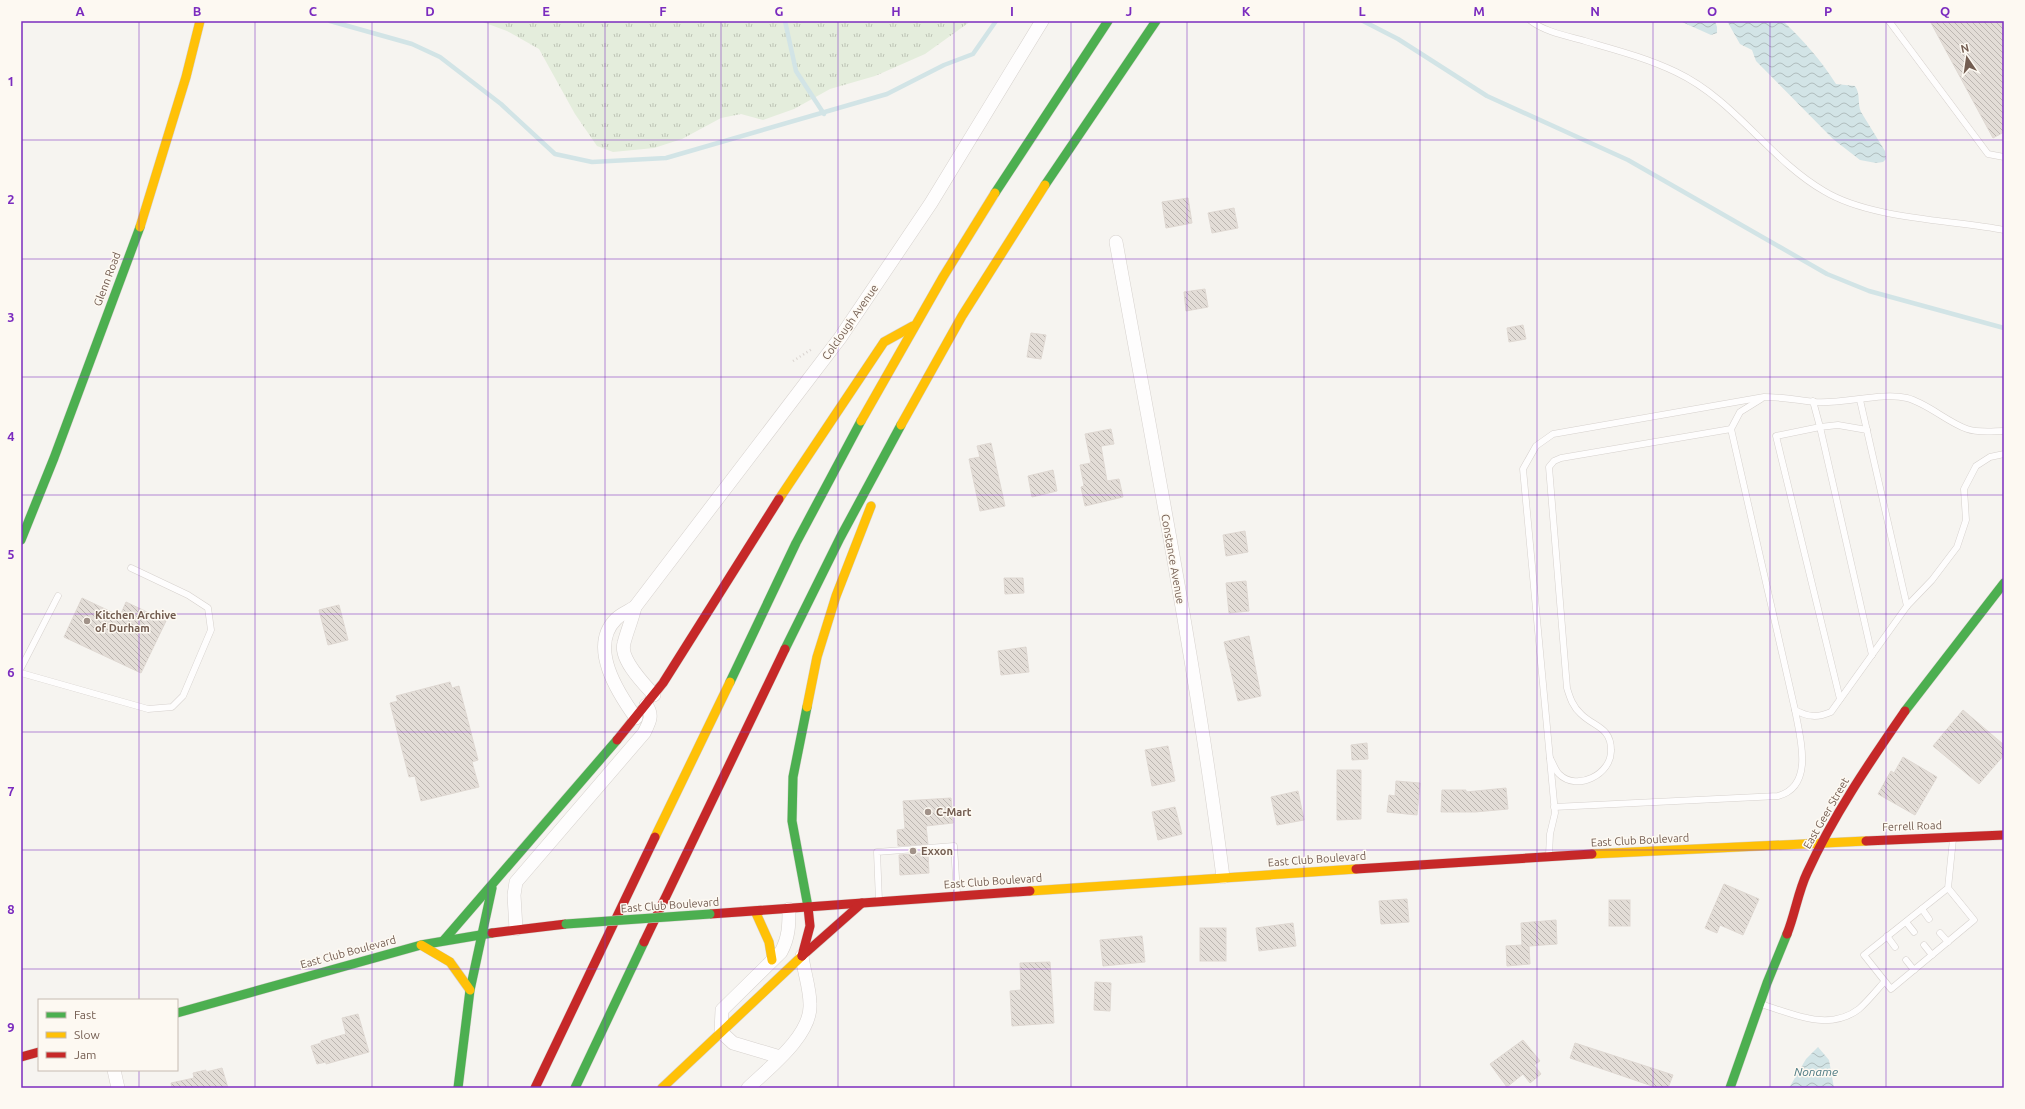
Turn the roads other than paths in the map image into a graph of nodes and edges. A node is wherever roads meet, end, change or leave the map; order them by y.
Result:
1 (200, 21) edge
2 (1042, 21) edge
3 (1108, 21) edge
4 (1156, 21) edge
5 (1531, 21) edge
6 (1889, 21) edge
7 (2004, 157) edge
8 (2004, 230) edge
9 (1116, 242) dead end
10 (914, 326) junction
11 (1764, 397) junction
12 (1860, 400) junction
13 (1813, 402) junction
14 (1820, 427) junction
15 (1731, 429) junction
16 (1867, 430) junction
17 (2004, 431) edge
18 (897, 433) junction
19 (2004, 454) edge
20 (21, 540) edge
21 (131, 568) dead end
22 (2004, 583) edge
23 (58, 596) dead end
24 (1908, 606) junction
25 (635, 607) junction
26 (1872, 655) junction
27 (21, 668) edge
28 (21, 673) edge
29 (1840, 699) junction
30 (650, 700) junction
31 (1795, 710) junction
32 (636, 718) junction
33 (1550, 758) junction
34 (1554, 807) junction
35 (2004, 835) edge
36 (1953, 837) junction
37 (1822, 842) junction
38 (1549, 857) junction
39 (1223, 877) junction
40 (493, 885) junction
41 (1948, 888) junction
42 (957, 896) junction
43 (880, 902) junction
44 (862, 903) junction
45 (808, 907) junction
46 (789, 909) junction
47 (1922, 909) junction
48 (755, 911) junction
49 (1929, 919) dead end
50 (1906, 922) junction
51 (516, 929) junction
52 (1914, 932) dead end
53 (1940, 933) dead end
54 (482, 934) junction
55 (1887, 936) junction
56 (444, 940) junction
57 (1948, 942) junction
58 (421, 945) junction
59 (1924, 945) dead end
60 (1895, 947) dead end
61 (1932, 955) junction
62 (802, 956) junction
63 (772, 960) junction
64 (1906, 960) dead end
65 (1914, 970) junction
66 (1884, 982) junction
67 (470, 990) junction
68 (1760, 1004) junction
69 (178, 1013) edge
70 (721, 1032) junction
71 (38, 1052) edge
72 (21, 1057) edge
73 (780, 1057) junction
74 (114, 1071) edge
75 (118, 1088) edge
76 (458, 1088) edge
77 (535, 1088) edge
78 (576, 1088) edge
79 (662, 1088) edge
80 (748, 1088) edge
81 (1730, 1088) edge

1 - 20 main road, Glenn Road
2 - 25 street, Colclough Avenue
3 - 10 main road
4 - 18 main road
5 - 8 lane
6 - 7 lane
9 - 39 street, Constance Avenue
10 - 30 main road
10 - 77 main road
11 - 13 lane
11 - 15 lane
11 - 33 lane
12 - 13 lane
12 - 16 lane
12 - 17 lane
13 - 14 lane
14 - 16 lane
14 - 26 lane
14 - 29 lane
15 - 31 lane
15 - 33 lane
16 - 24 lane
18 - 45 main road
18 - 78 main road
19 - 24 lane
21 - 28 lane
22 - 37 main road, East Geer Street
23 - 27 lane
24 - 26 lane
25 - 30 street, Colclough Avenue
25 - 32 street, Colclough Avenue
26 - 29 lane
29 - 31 lane
30 - 32 main road
30 - 51 street
31 - 34 lane
32 - 40 main road
33 - 34 lane
34 - 38 lane
35 - 36 main road, Ferrell Road
36 - 37 main road, Ferrell Road
36 - 41 lane
37 - 38 main road, East Club Boulevard
37 - 68 main road, East Geer Street
38 - 39 main road, East Club Boulevard
39 - 42 main road, East Club Boulevard
40 - 54 main road
40 - 56 main road
41 - 47 lane
41 - 57 lane
42 - 43 main road, East Club Boulevard
42 - 43 lane
43 - 44 main road, East Club Boulevard
44 - 45 main road, East Club Boulevard
44 - 62 main road
45 - 46 main road, East Club Boulevard
45 - 62 main road
46 - 48 main road, East Club Boulevard
46 - 63 street
47 - 49 lane
47 - 50 lane
48 - 51 main road, East Club Boulevard, bridge
48 - 63 main road
50 - 52 lane
50 - 55 lane
51 - 54 main road, East Club Boulevard
53 - 57 lane
54 - 56 main road, East Club Boulevard
54 - 67 main road
55 - 60 lane
55 - 66 lane
56 - 58 main road, East Club Boulevard
57 - 61 lane
58 - 67 main road
58 - 69 main road, East Club Boulevard
59 - 61 lane
61 - 65 lane
62 - 70 main road
62 - 73 street
63 - 70 street
64 - 65 lane
65 - 66 lane
66 - 68 lane
67 - 76 main road
68 - 81 main road, East Geer Street
70 - 73 street
70 - 79 main road
71 - 72 main road
73 - 80 street
74 - 75 street

